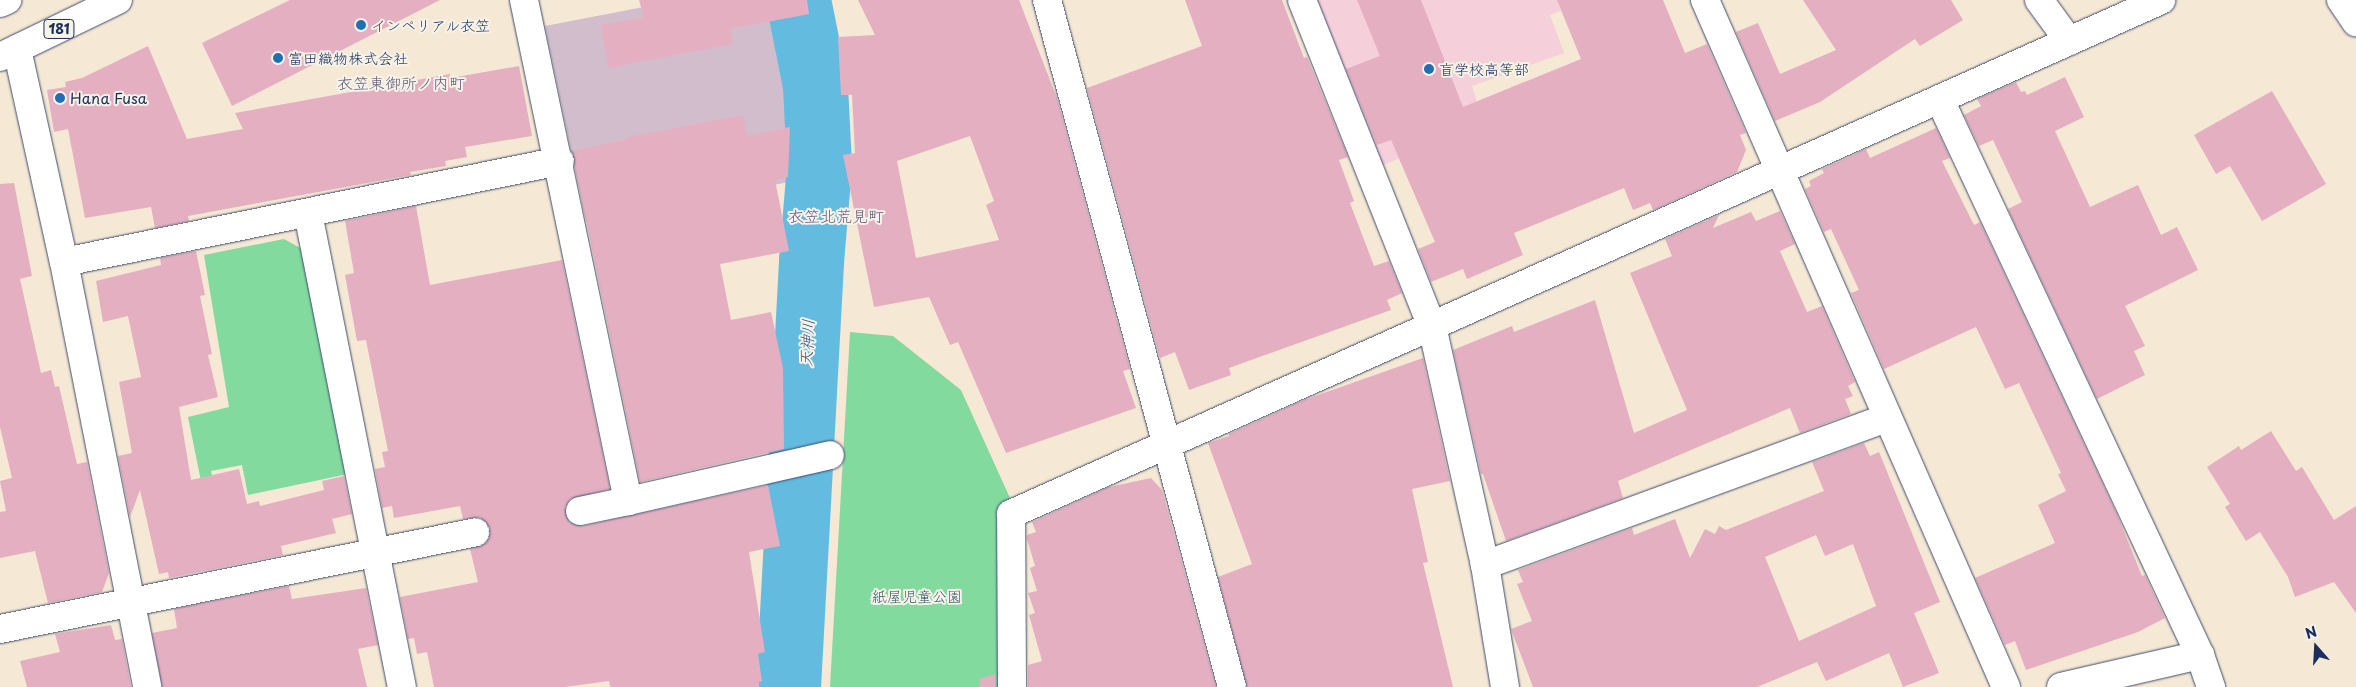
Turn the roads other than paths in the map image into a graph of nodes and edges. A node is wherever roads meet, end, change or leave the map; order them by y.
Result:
1 (7, 0) edge
2 (118, 0) edge
3 (524, 0) edge
4 (1047, 0) edge
5 (1302, 0) edge
6 (1705, 0) edge
7 (2039, 0) edge
8 (2161, 0) edge
9 (2341, 0) edge
10 (0, 4) edge
11 (2356, 22) edge
12 (2069, 41) junction
13 (8, 53) edge
14 (1940, 100) junction
15 (560, 161) junction
16 (1779, 171) junction
17 (308, 212) junction
18 (64, 262) junction
19 (1432, 326) junction
20 (1886, 418) junction
21 (1164, 447) junction
22 (825, 456) dead end
23 (628, 501) junction
24 (580, 511) dead end
25 (475, 532) dead end
26 (374, 553) junction
27 (1485, 565) junction
28 (131, 602) junction
29 (0, 629) edge
30 (2200, 655) junction
31 (147, 687) edge
32 (402, 687) edge
33 (1012, 687) edge
34 (1232, 687) edge
35 (1505, 687) edge
36 (2006, 687) edge
37 (2061, 687) edge
38 (2211, 687) edge

1 - 10 street
2 - 13 street, 181
3 - 15 street
4 - 21 street
5 - 19 street
6 - 16 street
7 - 12 street
8 - 12 street
9 - 11 street
12 - 14 street
13 - 18 street
14 - 16 street
14 - 30 street
15 - 17 street
15 - 23 street
16 - 19 street
16 - 20 street
17 - 18 street
17 - 26 street
18 - 28 street
19 - 21 street
19 - 27 street
20 - 27 street
20 - 36 street
21 - 33 street
21 - 34 street
22 - 23 street
23 - 24 street
25 - 26 street
26 - 28 street
26 - 32 street
27 - 35 street
28 - 29 street
28 - 31 street
30 - 37 street
30 - 38 street

